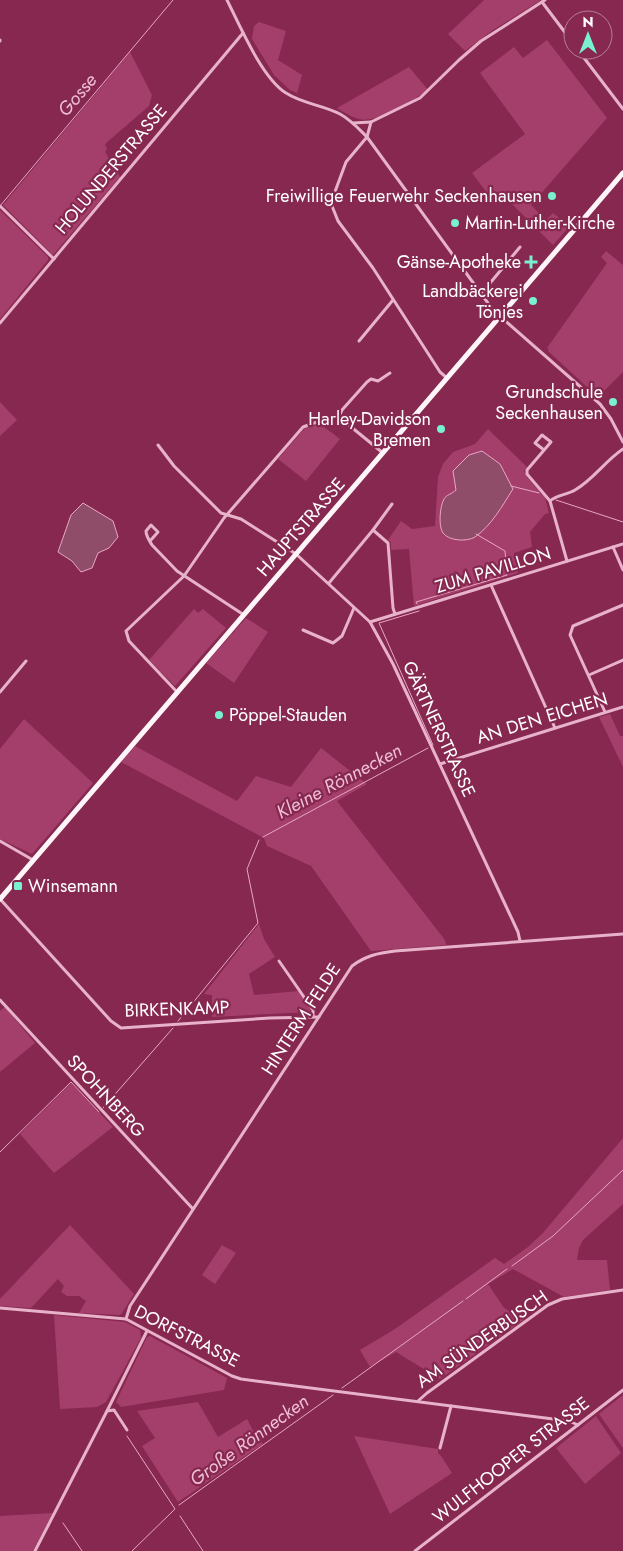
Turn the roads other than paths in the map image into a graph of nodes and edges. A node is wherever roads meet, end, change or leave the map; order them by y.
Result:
1 (227, 0) edge
2 (543, 1) edge
3 (563, 29) edge
4 (243, 32) junction
5 (586, 60) edge
6 (623, 109) edge
7 (371, 122) junction
8 (353, 123) junction
9 (367, 137) junction
10 (623, 173) edge
11 (1, 206) edge
12 (520, 246) dead end
13 (54, 259) junction
14 (481, 294) junction
15 (393, 300) junction
16 (500, 316) junction
17 (0, 323) edge
18 (359, 341) dead end
19 (390, 373) dead end
20 (447, 378) junction
21 (339, 418) junction
22 (621, 433) edge
23 (623, 442) edge
24 (158, 445) dead end
25 (623, 449) edge
26 (544, 450) junction
27 (382, 454) junction
28 (550, 501) junction
29 (392, 504) dead end
30 (226, 516) junction
31 (373, 530) junction
32 (150, 541) junction
33 (623, 544) edge
34 (613, 548) junction
35 (296, 554) junction
36 (567, 561) junction
37 (623, 570) edge
38 (184, 576) junction
39 (329, 583) junction
40 (491, 584) junction
41 (623, 605) edge
42 (354, 608) junction
43 (244, 614) junction
44 (395, 614) junction
45 (370, 622) junction
46 (303, 630) dead end
47 (623, 660) edge
48 (26, 661) dead end
49 (589, 675) junction
50 (0, 692) edge
51 (178, 692) junction
52 (623, 707) edge
53 (605, 712) junction
54 (555, 728) junction
55 (440, 764) junction
56 (0, 841) edge
57 (33, 860) junction
58 (0, 899) edge
59 (623, 934) edge
60 (520, 941) junction
61 (279, 961) dead end
62 (0, 1000) edge
63 (313, 1016) junction
64 (319, 1017) junction
65 (194, 1209) junction
66 (623, 1290) edge
67 (0, 1308) edge
68 (126, 1319) junction
69 (147, 1331) junction
70 (623, 1390) edge
71 (417, 1402) junction
72 (450, 1406) junction
73 (107, 1411) junction
74 (578, 1425) junction
75 (127, 1430) dead end
76 (440, 1448) dead end
77 (35, 1551) edge
78 (415, 1551) edge

1 - 4 street
2 - 3 street
2 - 7 street
4 - 8 street
4 - 13 street, HOLUNDERSTRASSE
5 - 6 street
7 - 8 street
7 - 9 street
8 - 9 street
9 - 14 street
9 - 15 street
10 - 16 main road, HAUPTSTRASSE
11 - 13 street
12 - 14 street
13 - 17 street, HOLUNDERSTRASSE
14 - 16 street
15 - 18 street
15 - 20 street
16 - 20 main road, HAUPTSTRASSE
16 - 22 street
19 - 21 street
20 - 27 main road, HAUPTSTRASSE
21 - 27 street
21 - 30 street
22 - 23 street
24 - 30 street
25 - 28 street
26 - 26 street
26 - 28 street
27 - 35 main road, HAUPTSTRASSE
28 - 36 street
29 - 31 street
30 - 35 street, GÄRTNERSTRASSE
30 - 38 street
31 - 39 street
31 - 44 street
32 - 32 street
32 - 38 street
33 - 34 street, ZUM PAVILLON
34 - 36 street, ZUM PAVILLON
34 - 37 street
35 - 39 street, GÄRTNERSTRASSE
35 - 43 main road, HAUPTSTRASSE
36 - 40 street, ZUM PAVILLON
38 - 43 street
38 - 51 street
39 - 42 street, GÄRTNERSTRASSE
40 - 44 street, ZUM PAVILLON
40 - 54 street
41 - 49 street
42 - 45 street, GÄRTNERSTRASSE
42 - 46 street
43 - 51 main road, HAUPTSTRASSE
44 - 45 street, ZUM PAVILLON
45 - 55 street, GÄRTNERSTRASSE
47 - 49 street
48 - 50 street
49 - 53 street
51 - 57 main road, HAUPTSTRASSE
52 - 53 street, AN DEN EICHEN
53 - 54 street, AN DEN EICHEN
54 - 55 street, AN DEN EICHEN
55 - 60 street, GÄRTNERSTRASSE
56 - 57 street
57 - 58 main road, HAUPTSTRASSE
58 - 63 street, BIRKENKAMP
59 - 60 street, HINTERM FELDE
60 - 64 street, HINTERM FELDE
61 - 63 street
62 - 65 street, SPOHNBERG
63 - 64 street, BIRKENKAMP
64 - 65 street, HINTERM FELDE
65 - 68 street, HINTERM FELDE
66 - 71 street, AM SÜNDERBUSCH
67 - 68 street, DORFSTRASSE
68 - 69 street, DORFSTRASSE
69 - 71 street, DORFSTRASSE
69 - 73 street
70 - 74 street, WULFHOOPER STRASSE
71 - 72 street, DORFSTRASSE
72 - 74 street, DORFSTRASSE
72 - 76 street
73 - 75 street
73 - 77 street
74 - 78 street, WULFHOOPER STRASSE

